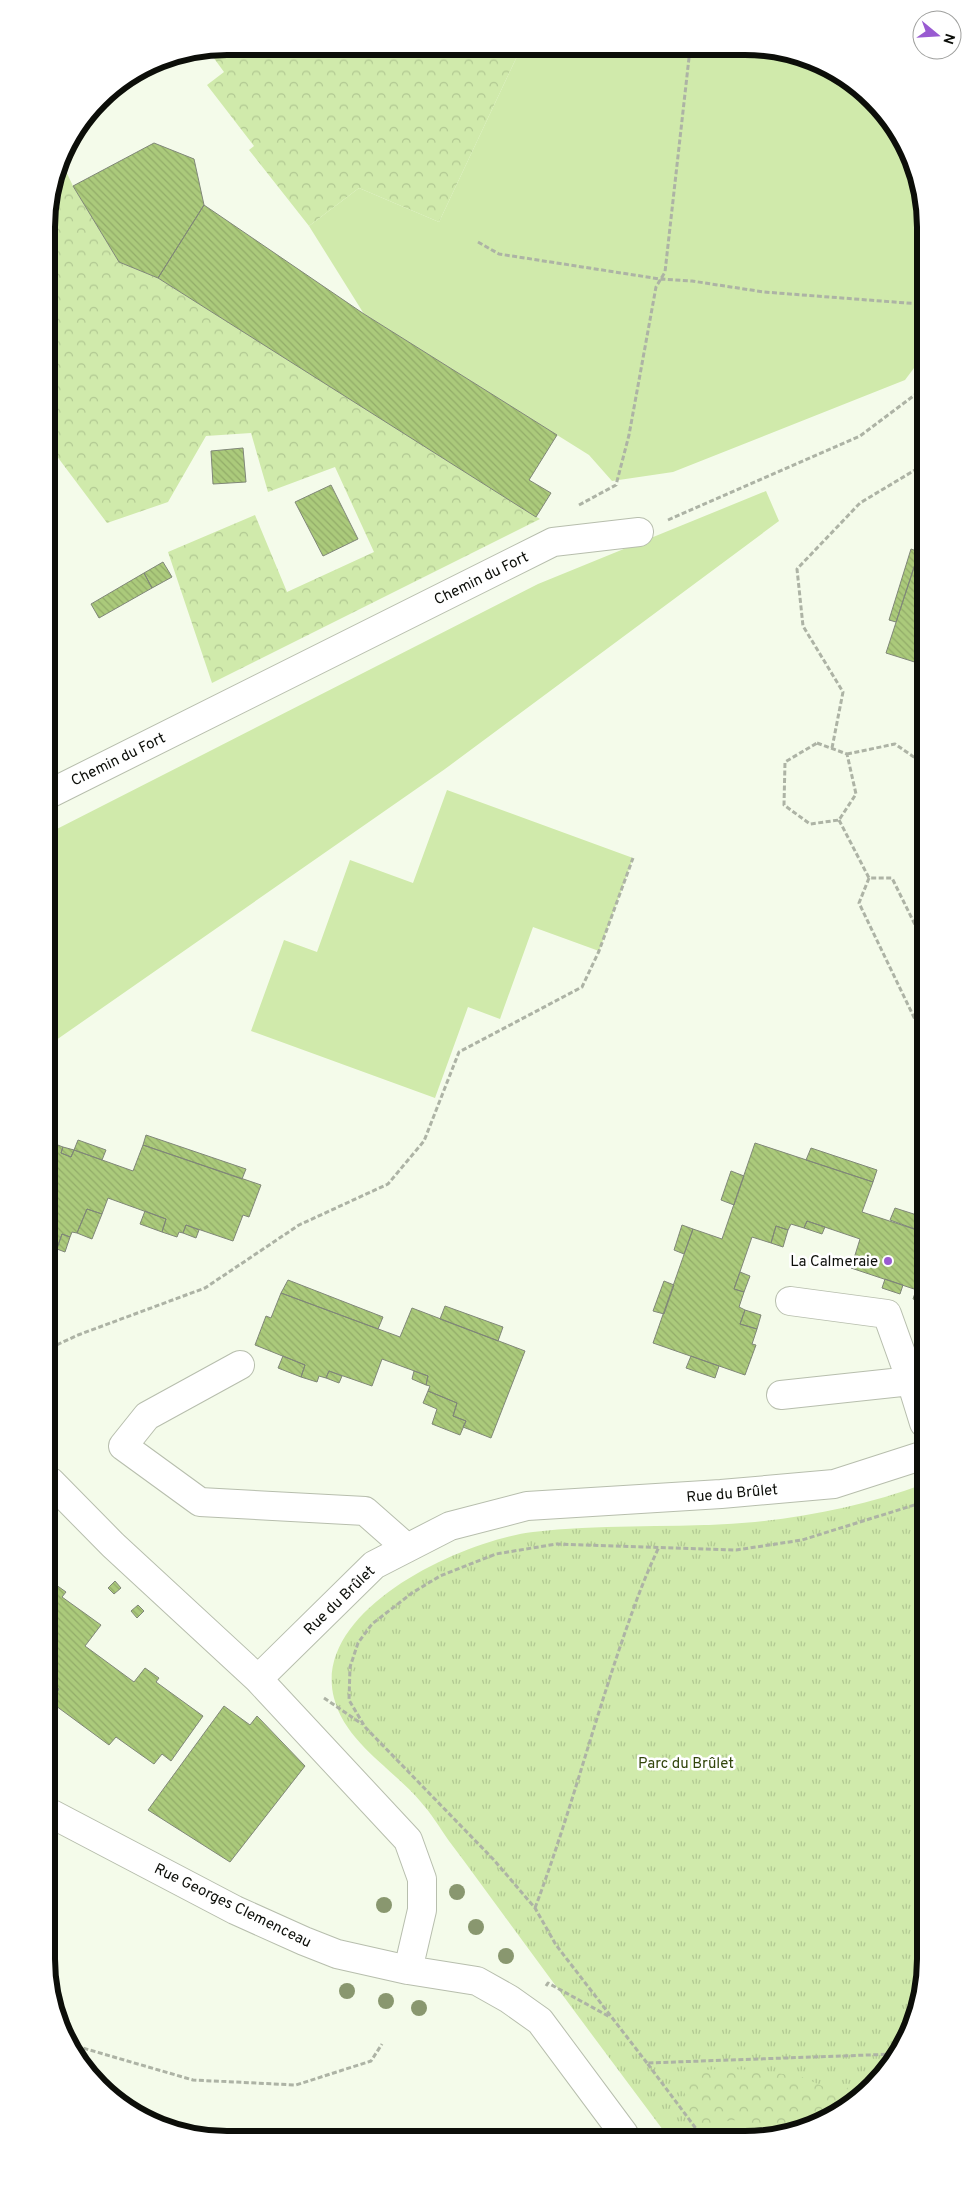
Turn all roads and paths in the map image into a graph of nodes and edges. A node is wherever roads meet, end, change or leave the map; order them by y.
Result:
1 (689, 55) edge
2 (478, 242) dead end
3 (660, 280) junction
4 (917, 304) edge
5 (917, 393) edge
6 (917, 468) edge
7 (579, 504) dead end
8 (639, 532) joint
9 (832, 748) junction
10 (847, 754) junction
11 (917, 759) edge
12 (55, 791) edge
13 (839, 820) junction
14 (633, 858) dead end
15 (870, 878) junction
16 (917, 929) edge
17 (917, 1024) edge
18 (790, 1301) dead end
19 (55, 1346) edge
20 (240, 1365) dead end
21 (911, 1381) junction
22 (781, 1395) dead end
23 (917, 1401) edge
24 (917, 1458) edge
25 (55, 1486) edge
26 (917, 1504) edge
27 (659, 1547) junction
28 (407, 1548) junction
29 (258, 1679) junction
30 (321, 1697) dead end
31 (363, 1724) junction
32 (55, 1816) edge
33 (535, 1908) junction
34 (408, 1970) junction
35 (548, 1984) dead end
36 (611, 2018) junction
37 (382, 2044) dead end
38 (80, 2047) edge
39 (888, 2054) edge
40 (647, 2063) junction
41 (622, 2131) edge
42 (698, 2131) edge

1 - 3 path
2 - 3 path
3 - 4 path
3 - 7 path
5 - 8 path
6 - 9 path
8 - 12 street, Chemin du Fort
9 - 10 path
9 - 13 path
10 - 11 path
10 - 13 path
13 - 15 path
14 - 19 path
15 - 16 path
15 - 17 path
18 - 21 street
20 - 28 street
21 - 22 street
21 - 23 street
24 - 28 street, Rue du Brûlet
25 - 29 street
26 - 27 path
27 - 31 path
27 - 33 path
28 - 29 street, Rue du Brûlet
29 - 34 street
30 - 31 path
31 - 33 path
32 - 34 street, Rue Georges Clemenceau
33 - 36 path
34 - 41 street, Rue Georges Clemenceau
35 - 36 path
36 - 40 path
37 - 38 path
39 - 40 path
40 - 42 path

